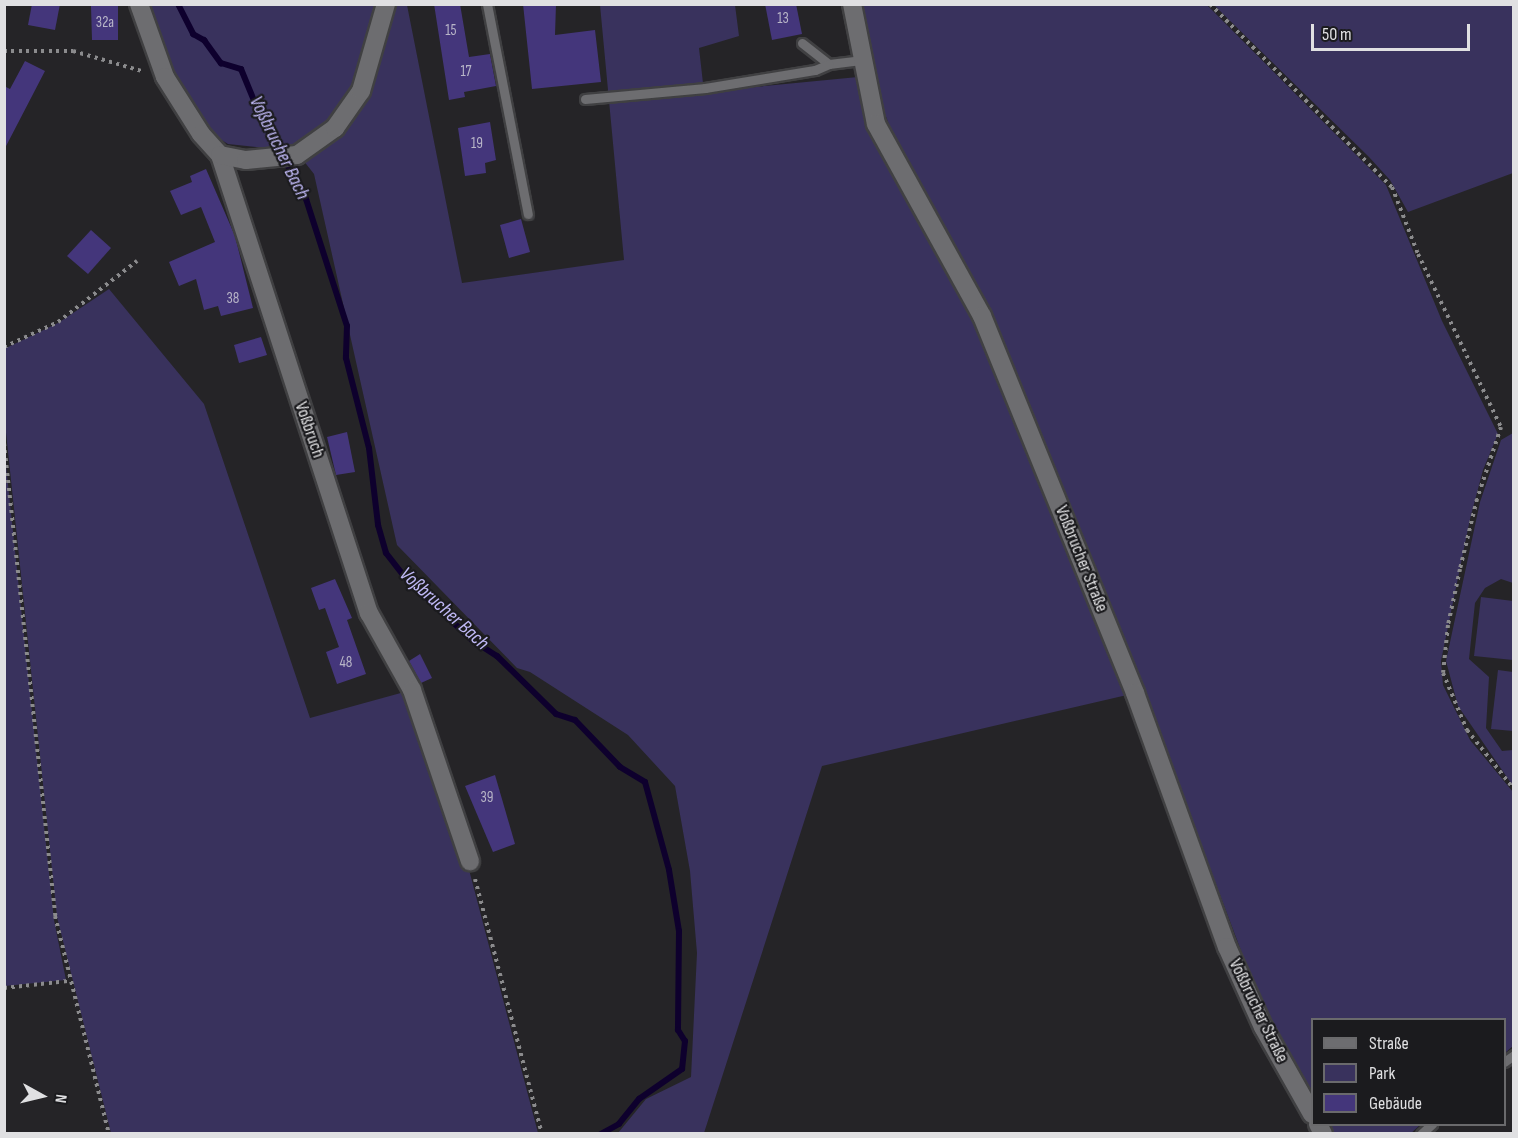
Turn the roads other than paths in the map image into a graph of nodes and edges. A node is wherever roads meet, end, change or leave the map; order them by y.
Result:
1 (139, 4) edge
2 (386, 4) edge
3 (487, 4) edge
4 (852, 4) edge
5 (802, 43) dead end
6 (863, 60) junction
7 (829, 64) junction
8 (585, 99) dead end
9 (220, 155) junction
10 (528, 214) dead end
11 (470, 861) road end
12 (1311, 1112) edge

1 - 9 street, Voßbruch
2 - 9 street
3 - 10 lane
4 - 6 street, Voßbrucher Straße
5 - 7 lane
6 - 7 lane
6 - 12 street, Voßbrucher Straße
7 - 8 lane
9 - 11 street, Voßbruch

